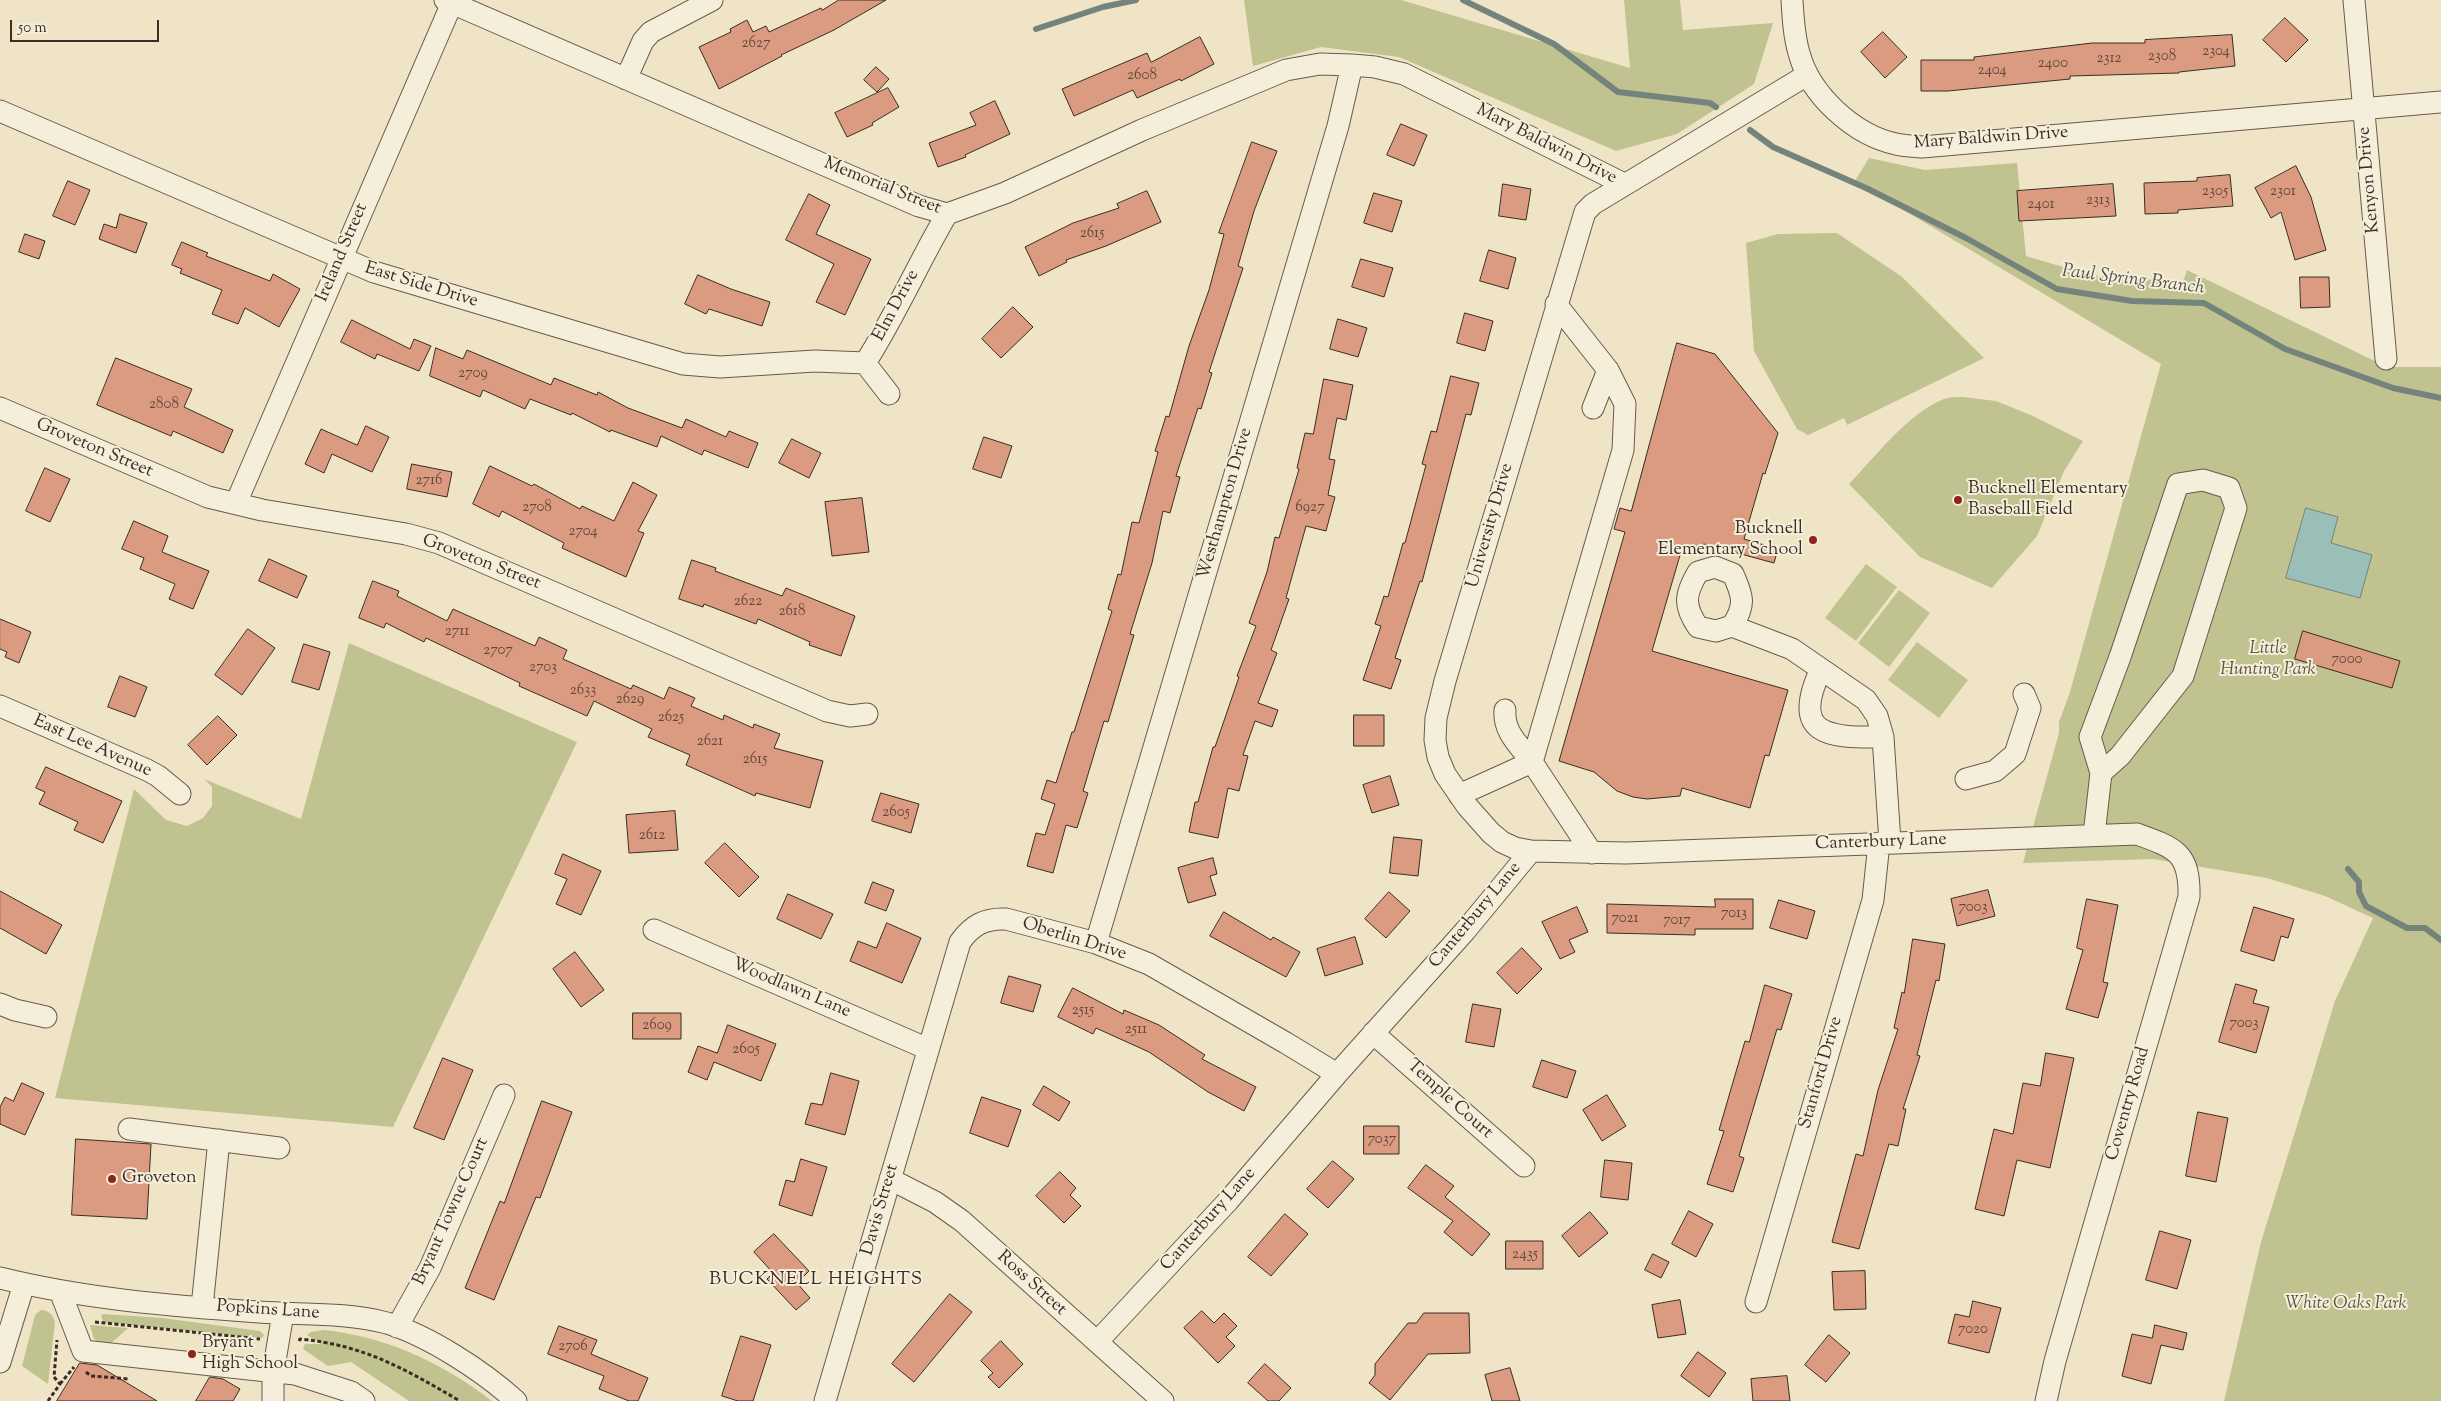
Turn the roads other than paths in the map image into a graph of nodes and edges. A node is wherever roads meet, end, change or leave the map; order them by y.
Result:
1 (712, 0) edge
2 (1792, 0) edge
3 (2354, 0) edge
4 (448, 2) edge
5 (1352, 65) junction
6 (1807, 75) junction
7 (626, 79) junction
8 (2441, 102) edge
9 (2363, 108) junction
10 (0, 111) edge
11 (1624, 184) junction
12 (947, 214) junction
13 (341, 259) junction
14 (1556, 304) junction
15 (2386, 359) dead end
16 (865, 363) junction
17 (1608, 370) junction
18 (889, 394) dead end
19 (0, 408) edge
20 (1593, 408) dead end
21 (236, 503) junction
22 (1732, 626) dead end
23 (1822, 669) junction
24 (2024, 694) dead end
25 (0, 706) edge
26 (1505, 710) dead end
27 (867, 714) dead end
28 (1883, 738) junction
29 (1532, 762) junction
30 (2101, 773) junction
31 (1966, 779) dead end
32 (180, 794) dead end
33 (1459, 795) junction
34 (2137, 834) joint
35 (2094, 835) junction
36 (1885, 843) junction
37 (1531, 851) junction
38 (1592, 853) junction
39 (654, 930) dead end
40 (1096, 943) junction
41 (0, 1004) edge
42 (46, 1017) dead end
43 (1373, 1033) junction
44 (928, 1049) junction
45 (1337, 1074) junction
46 (504, 1095) dead end
47 (129, 1129) dead end
48 (219, 1140) junction
49 (279, 1148) dead end
50 (1524, 1166) dead end
51 (890, 1179) junction
52 (0, 1278) edge
53 (24, 1284) junction
54 (60, 1291) junction
55 (1756, 1302) dead end
56 (202, 1307) junction
57 (283, 1313) junction
58 (397, 1327) junction
59 (1097, 1342) junction
60 (0, 1362) edge
61 (274, 1373) junction
62 (321, 1391) edge
63 (274, 1401) edge
64 (364, 1401) edge
65 (516, 1401) edge
66 (825, 1401) edge
67 (1163, 1401) edge
68 (2046, 1401) edge

1 - 7 street
2 - 6 street
3 - 9 street, Kenyon Drive
4 - 7 street, Memorial Street
4 - 13 street, Ireland Street
5 - 11 street, Mary Baldwin Drive
5 - 12 street, Memorial Street
5 - 40 street, Westhampton Drive
6 - 9 street, Mary Baldwin Drive
6 - 11 street, Mary Baldwin Drive
7 - 12 street, Memorial Street
8 - 9 street, Mary Baldwin Drive
9 - 15 street, Kenyon Drive
10 - 13 street, East Side Drive
11 - 14 street, University Drive
12 - 16 street, Elm Drive
13 - 16 street, East Side Drive
13 - 21 street, Ireland Street
14 - 17 street
14 - 33 street, University Drive
16 - 18 street, Elm Drive
17 - 20 street
17 - 29 street
19 - 21 street, Groveton Street
21 - 27 street, Groveton Street
22 - 23 street, Stanford Drive
23 - 28 street, Stanford Drive
23 - 28 street
24 - 31 street
25 - 32 street, East Lee Avenue
26 - 29 street
28 - 36 street, Stanford Drive
29 - 33 street
29 - 38 street
30 - 30 street
30 - 35 street
33 - 37 street, University Drive
34 - 35 street, Canterbury Lane
34 - 68 street, Coventry Road
35 - 36 street, Canterbury Lane
36 - 38 street, Canterbury Lane
36 - 55 street, Stanford Drive
37 - 38 street, Canterbury Lane
37 - 43 street, Canterbury Lane
39 - 44 street, Woodlawn Lane
40 - 44 street, Oberlin Drive
40 - 45 street, Oberlin Drive
41 - 42 street
43 - 45 street, Canterbury Lane
43 - 50 street, Temple Court
44 - 51 street, Davis Street
45 - 59 street, Canterbury Lane
46 - 58 street, Bryant Towne Court
47 - 48 street
48 - 49 street
48 - 56 street
51 - 59 street, Ross Street
51 - 66 street, Davis Street
52 - 53 street, Popkins Lane
53 - 54 street, Popkins Lane
53 - 60 street
54 - 56 street, Popkins Lane
54 - 61 street
56 - 57 street, Popkins Lane
57 - 58 street, Popkins Lane
57 - 61 street
58 - 65 street, Popkins Lane
59 - 67 street, Ross Street
61 - 62 street
61 - 63 street
62 - 64 street

